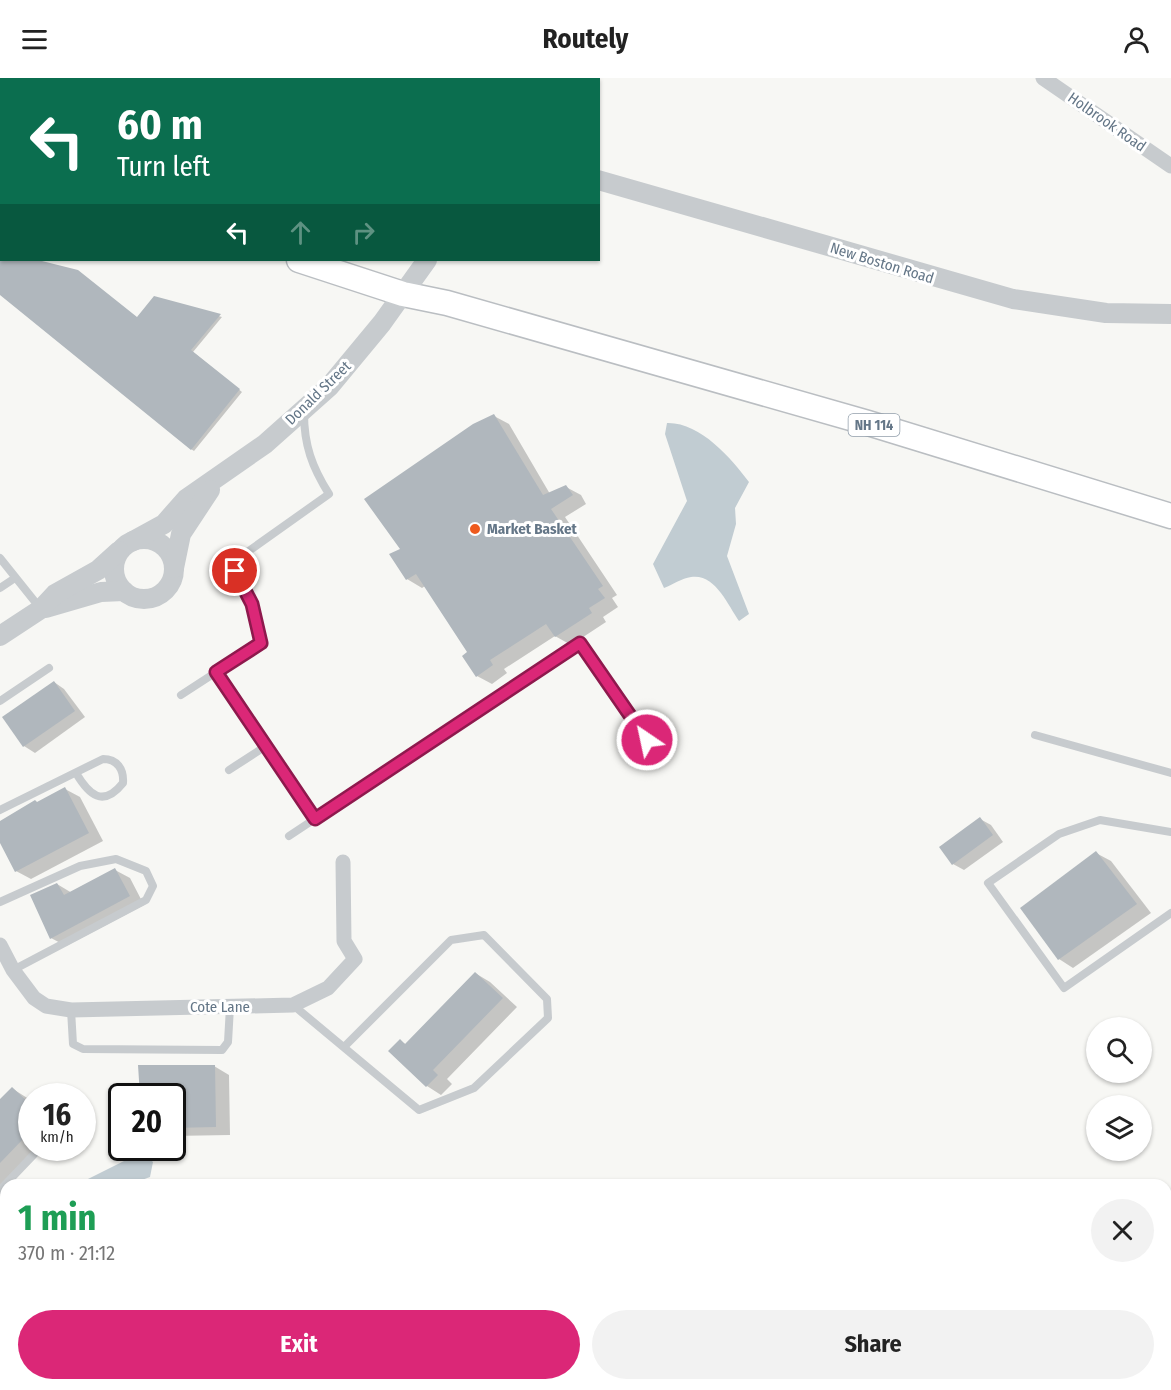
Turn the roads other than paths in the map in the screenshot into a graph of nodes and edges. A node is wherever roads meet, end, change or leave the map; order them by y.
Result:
1 (1043, 78) edge
2 (1171, 166) edge
3 (600, 181) edge
4 (302, 261) edge
5 (426, 261) edge
6 (403, 294) junction
7 (1171, 314) edge
8 (304, 410) junction
9 (218, 478) junction
10 (1171, 516) edge
11 (128, 544) junction
12 (0, 558) edge
13 (174, 570) junction
14 (15, 578) junction
15 (0, 588) edge
16 (124, 591) junction
17 (41, 609) junction
18 (0, 636) edge
19 (49, 668) dead end
20 (216, 672) junction
21 (181, 695) dead end
22 (0, 701) edge
23 (1035, 735) dead end
24 (647, 740) dead end
25 (266, 746) junction
26 (229, 770) dead end
27 (76, 773) junction
28 (1171, 773) edge
29 (0, 810) edge
30 (315, 819) junction
31 (1171, 832) edge
32 (289, 836) dead end
33 (343, 862) dead end
34 (0, 902) edge
35 (1171, 913) edge
36 (0, 945) edge
37 (14, 970) junction
38 (293, 1005) junction
39 (230, 1007) junction
40 (70, 1010) junction
41 (344, 1047) junction
42 (28, 1161) edge
43 (10, 1179) edge

1 - 2 street, Holbrook Road
3 - 7 street, New Boston Road
4 - 6 main road, NH 114
5 - 6 street
6 - 8 street, Donald Street
6 - 10 main road, NH 114
8 - 9 street, Donald Street
8 - 20 lane
9 - 11 street, Donald Street
9 - 13 street, Donald Street
11 - 13 street
11 - 16 street
11 - 17 street, Donald Street
12 - 14 lane
13 - 16 street, Donald Street
14 - 15 lane
14 - 17 lane
16 - 17 street, Donald Street
17 - 18 street, Donald Street
19 - 22 lane
20 - 21 lane
20 - 25 lane
23 - 28 lane
24 - 30 lane
25 - 26 lane
25 - 30 lane
27 - 27 lane
27 - 29 lane
30 - 32 lane
31 - 35 lane
33 - 38 street, Cote Lane
34 - 37 lane
36 - 37 street, Cote Lane
37 - 40 street, Cote Lane
38 - 39 street, Cote Lane
38 - 41 lane
39 - 40 street, Cote Lane
39 - 40 lane
41 - 41 lane
42 - 43 lane

